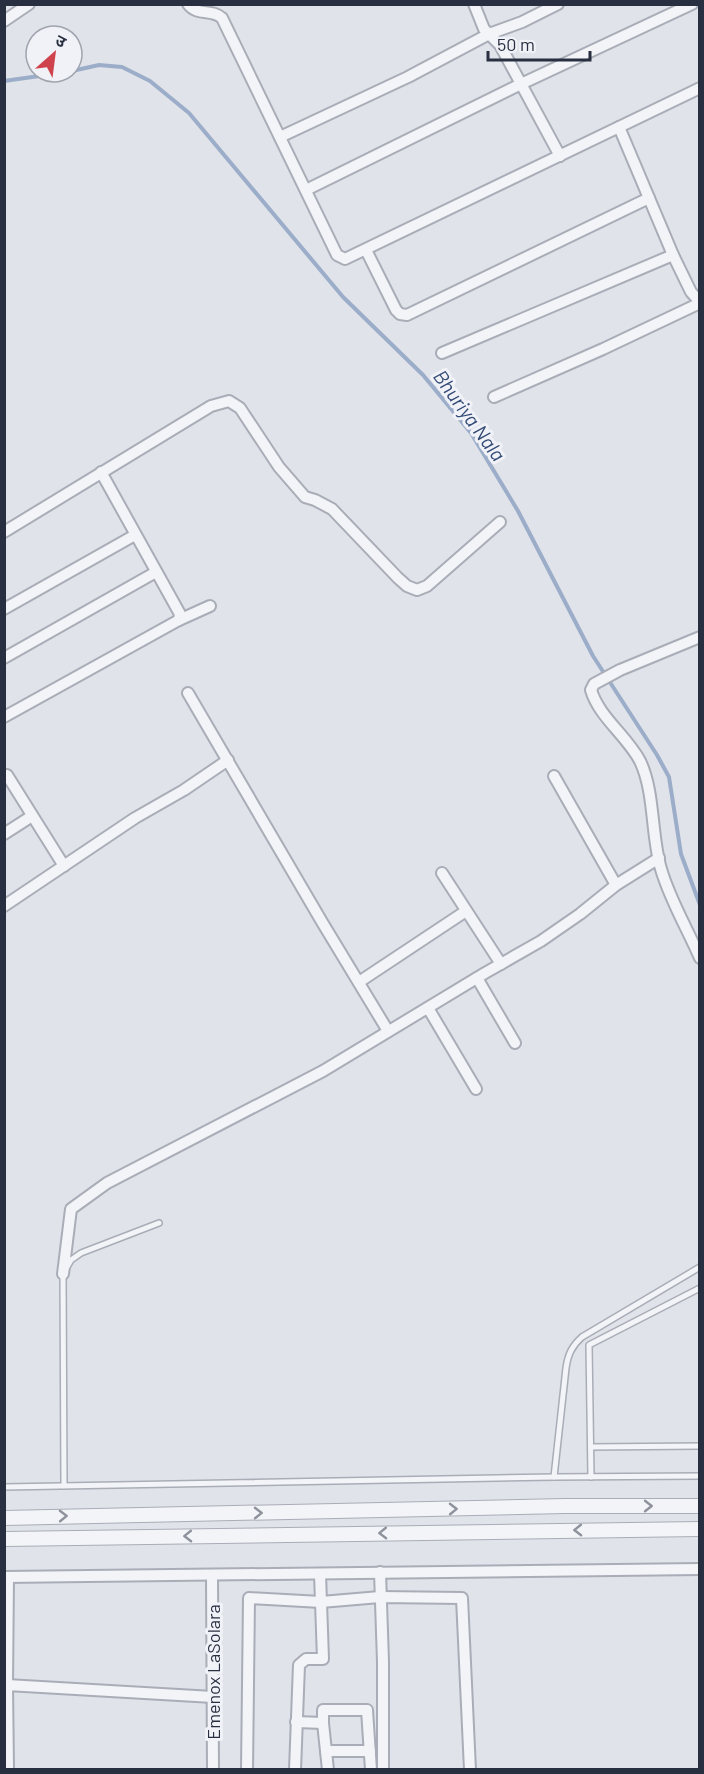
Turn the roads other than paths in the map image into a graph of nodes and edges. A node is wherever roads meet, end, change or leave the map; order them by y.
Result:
1 (29, 4) edge
2 (204, 4) edge
3 (474, 4) edge
4 (558, 4) edge
5 (692, 4) edge
6 (190, 7) edge
7 (4, 21) edge
8 (489, 34) junction
9 (521, 84) junction
10 (699, 88) edge
11 (619, 127) junction
12 (280, 137) junction
13 (560, 156) junction
14 (306, 190) junction
15 (649, 198) junction
16 (366, 250) junction
17 (673, 255) junction
18 (699, 302) edge
19 (442, 353) dead end
20 (494, 397) dead end
21 (101, 472) junction
22 (500, 522) dead end
23 (4, 532) edge
24 (135, 535) junction
25 (156, 572) junction
26 (210, 606) dead end
27 (4, 609) edge
28 (179, 620) junction
29 (699, 637) edge
30 (4, 658) edge
31 (188, 693) dead end
32 (4, 717) edge
33 (228, 760) junction
34 (7, 775) dead end
35 (554, 776) dead end
36 (32, 816) junction
37 (4, 834) edge
38 (659, 858) junction
39 (64, 866) junction
40 (442, 873) dead end
41 (616, 885) junction
42 (4, 906) edge
43 (466, 911) junction
44 (699, 958) edge
45 (501, 964) junction
46 (477, 978) junction
47 (359, 982) junction
48 (428, 1008) junction
49 (388, 1031) junction
50 (515, 1043) dead end
51 (476, 1089) dead end
52 (159, 1223) dead end
53 (699, 1267) edge
54 (63, 1274) junction
55 (699, 1288) edge
56 (699, 1446) edge
57 (591, 1447) junction
58 (699, 1476) edge
59 (554, 1477) junction
60 (591, 1477) junction
61 (64, 1486) junction
62 (4, 1487) edge
63 (699, 1506) edge
64 (4, 1518) edge
65 (699, 1529) edge
66 (4, 1539) edge
67 (699, 1569) edge
68 (380, 1572) junction
69 (320, 1574) junction
70 (212, 1575) junction
71 (6, 1577) edge
72 (380, 1598) junction
73 (321, 1602) junction
74 (7, 1685) junction
75 (213, 1697) junction
76 (296, 1722) junction
77 (323, 1723) junction
78 (326, 1751) junction
79 (370, 1751) junction
80 (8, 1770) edge
81 (213, 1770) edge
82 (247, 1770) edge
83 (295, 1770) edge
84 (328, 1770) edge
85 (371, 1770) edge
86 (383, 1770) edge
87 (470, 1770) edge

1 - 7 street
2 - 6 street
3 - 8 street
4 - 8 street
5 - 9 street
6 - 12 street
8 - 9 street
8 - 12 street
9 - 13 street
9 - 14 street
10 - 11 street
11 - 13 street
11 - 15 street
12 - 14 street
13 - 16 street
14 - 16 street
15 - 16 street
15 - 17 street
17 - 18 street
17 - 19 street
18 - 20 street
21 - 22 street
21 - 23 street
21 - 24 street
24 - 25 street
24 - 27 street
25 - 28 street
25 - 30 street
26 - 28 street
28 - 32 street
29 - 38 street
31 - 33 street
33 - 39 street
33 - 47 street
34 - 36 street
35 - 41 street
36 - 37 street
36 - 39 street
38 - 41 street
38 - 44 street
39 - 42 street
40 - 43 street
41 - 45 street
43 - 45 street
43 - 47 street
45 - 46 street
46 - 48 street
46 - 50 street
47 - 49 street
48 - 49 street
48 - 51 street
49 - 54 street
52 - 54 lane
53 - 59 lane
54 - 61 lane
55 - 57 lane
56 - 57 lane
57 - 60 lane
58 - 60 lane
59 - 60 lane
59 - 61 lane
61 - 62 lane
64 -> 63 street
65 -> 66 street
67 - 68 street
68 - 69 street
68 - 72 street
69 - 70 street
69 - 73 street
70 - 71 street
70 - 75 street, Emenox LaSolara
71 - 74 street
72 - 73 street
72 - 86 street
72 - 87 street
73 - 76 street
73 - 82 street
74 - 75 street
74 - 80 street
75 - 81 street, Emenox LaSolara
76 - 77 street
76 - 83 street
77 - 78 street
77 - 79 street
78 - 79 street
78 - 84 street
79 - 85 street

